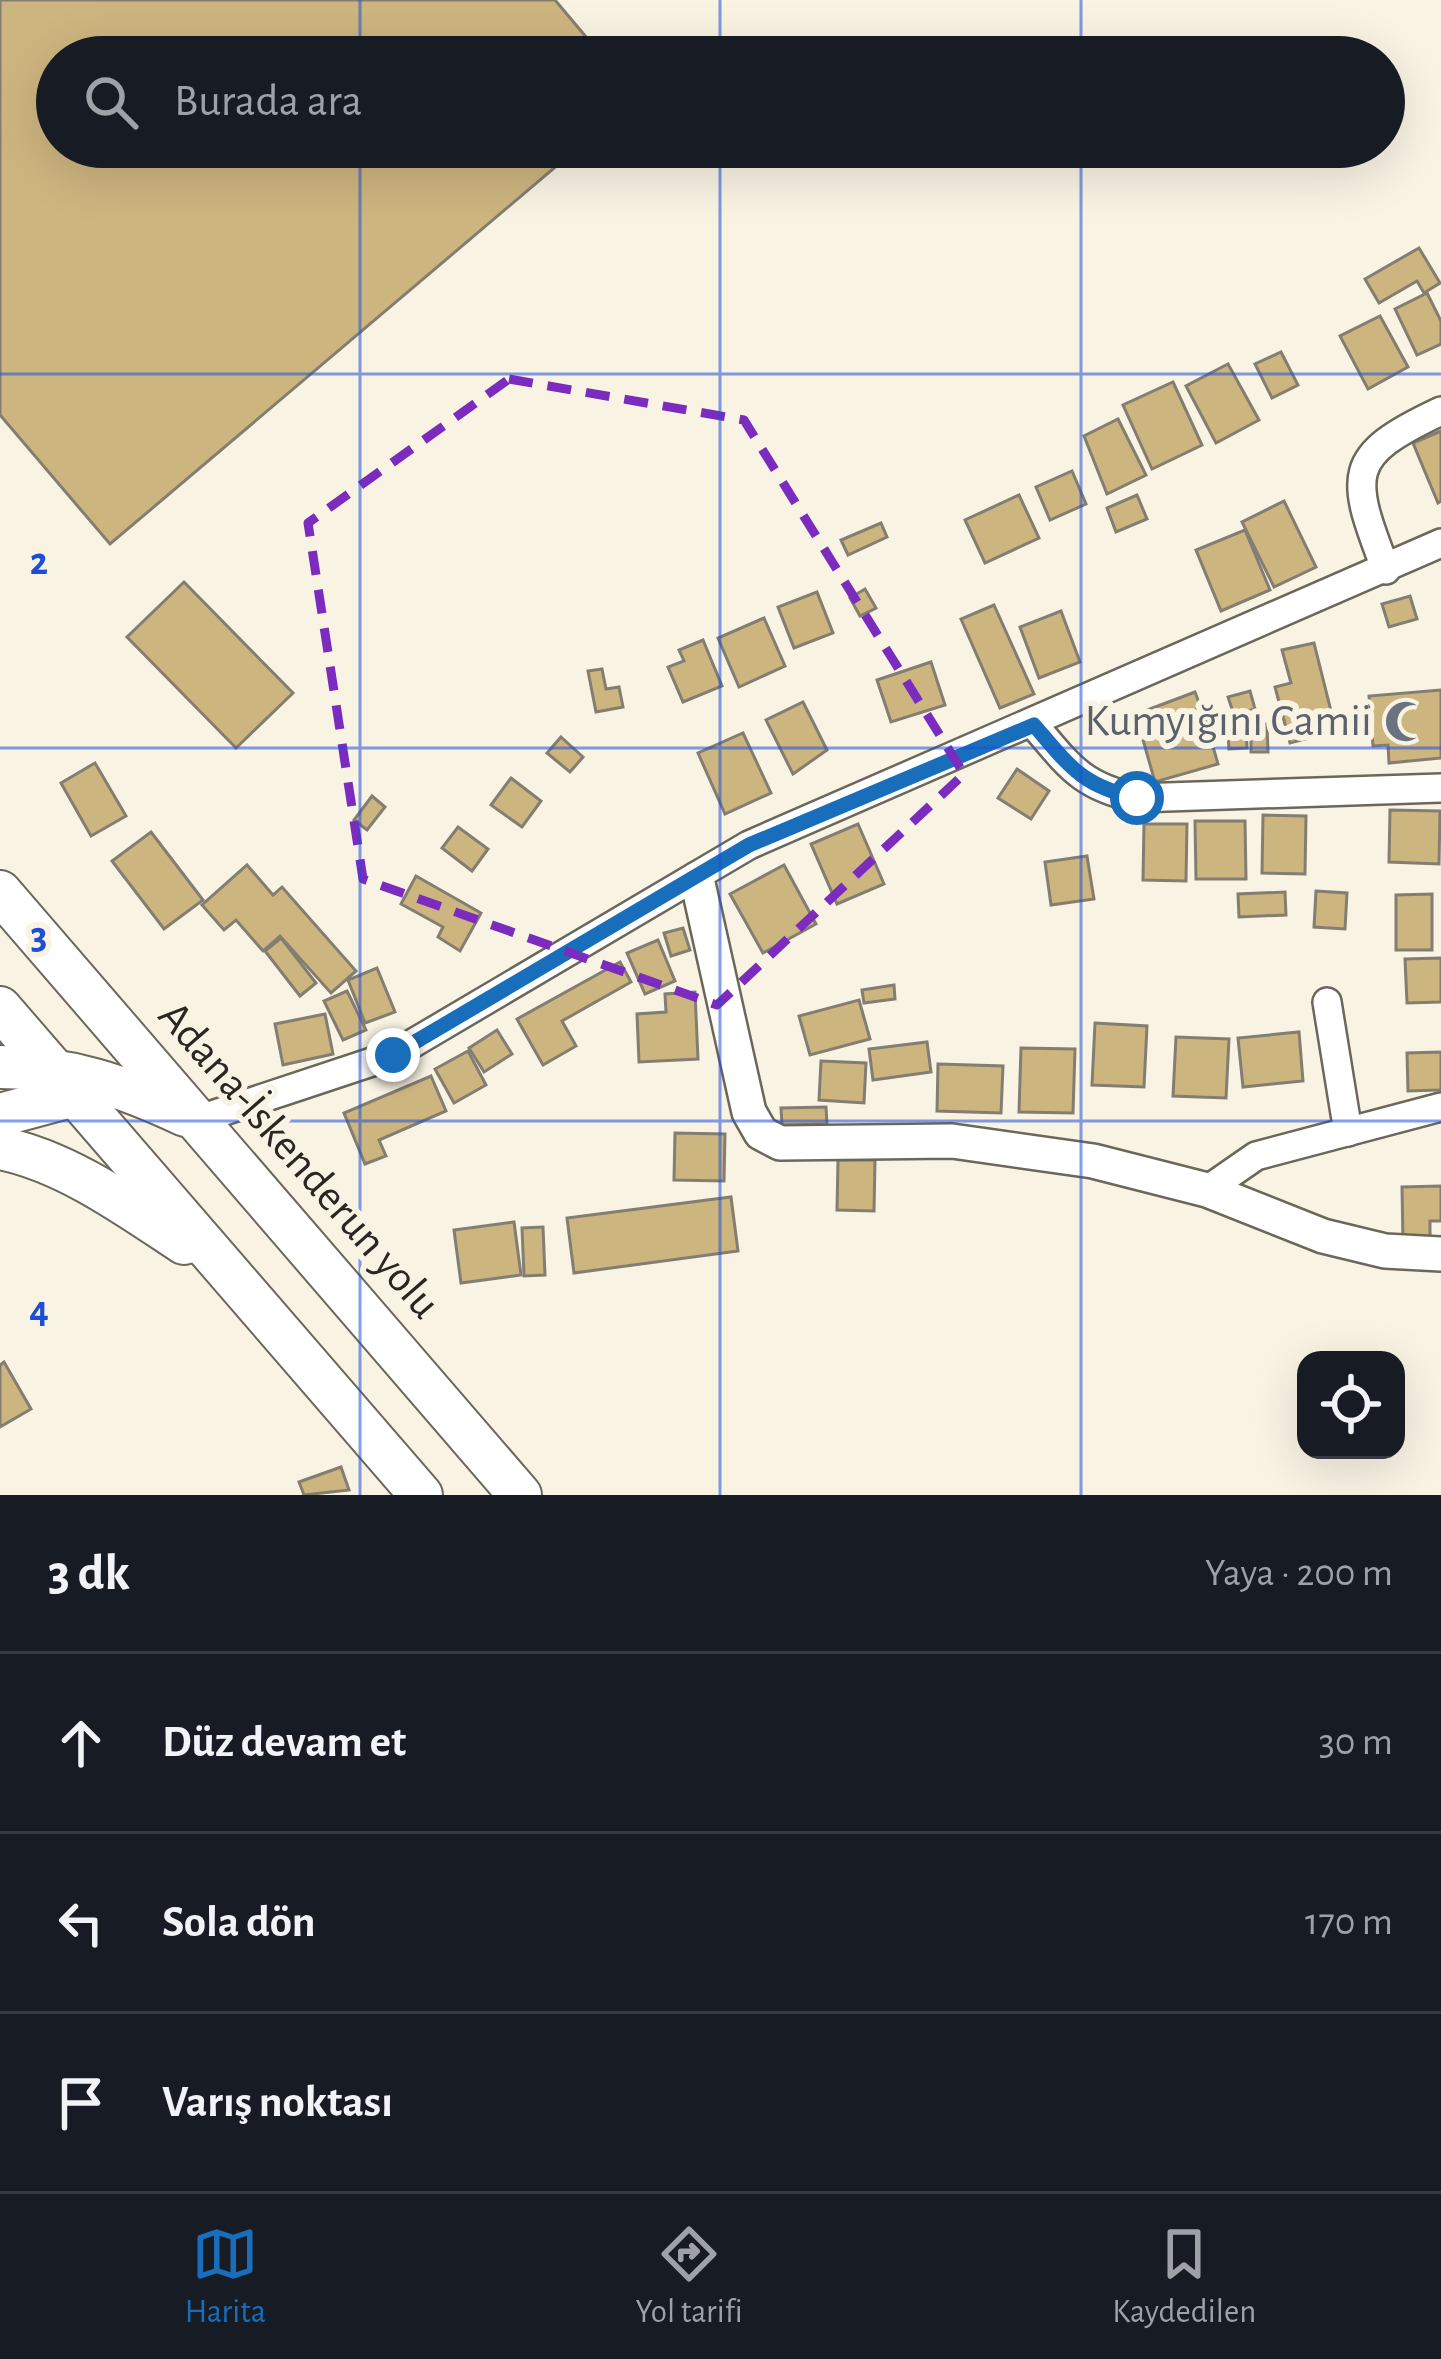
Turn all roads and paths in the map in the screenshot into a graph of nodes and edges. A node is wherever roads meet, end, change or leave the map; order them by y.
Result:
1 (1441, 411) edge
2 (1441, 544) edge
3 (1386, 570) junction
4 (1034, 725) junction
5 (1441, 788) edge
6 (697, 879) junction
7 (0, 892) edge
8 (1327, 1002) dead end
9 (0, 1008) edge
10 (124, 1036) junction
11 (0, 1067) edge
12 (63, 1081) junction
13 (116, 1083) junction
14 (1441, 1107) edge
15 (0, 1115) edge
16 (197, 1120) junction
17 (1348, 1132) junction
18 (0, 1148) edge
19 (1208, 1190) junction
20 (1441, 1254) edge
21 (230, 1275) junction
22 (421, 1495) edge
23 (520, 1495) edge

1 - 3 street
2 - 3 street
3 - 4 street
4 - 5 street
4 - 6 street
6 - 16 street
6 - 19 street
7 - 10 highway, Adana-İskenderun yolu
8 - 17 street
9 - 12 highway
10 - 13 highway
10 - 16 highway, Adana-İskenderun yolu
11 - 12 highway
12 - 13 highway
12 - 15 highway
12 - 21 highway
13 - 16 highway
14 - 17 street
16 - 23 highway, Adana-İskenderun yolu
17 - 19 street
18 - 21 highway
19 - 20 street
21 - 22 highway

